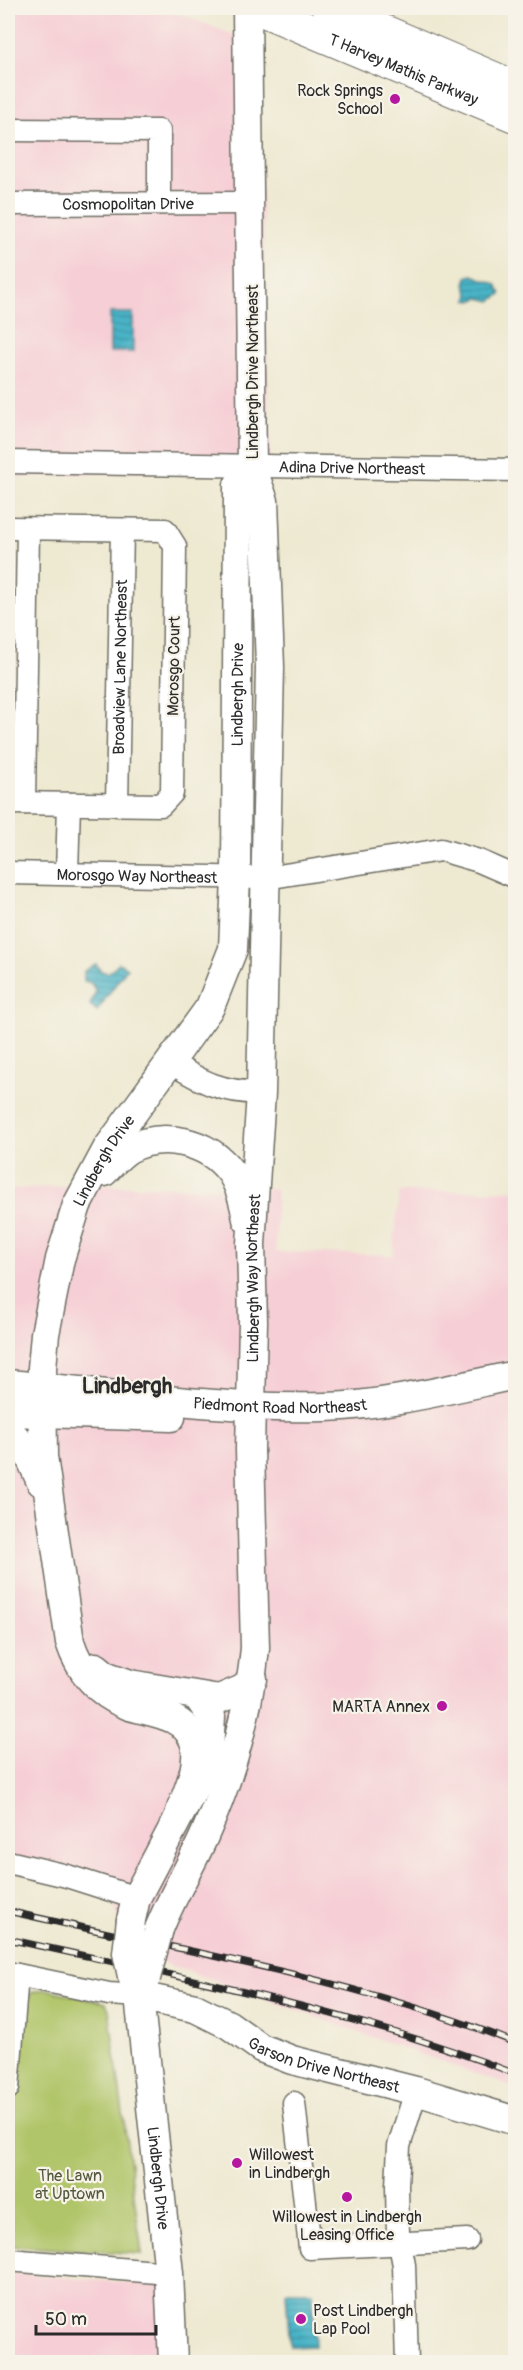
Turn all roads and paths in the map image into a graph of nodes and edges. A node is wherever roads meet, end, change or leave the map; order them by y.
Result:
1 (247, 8) edge
2 (258, 8) edge
3 (317, 18) edge
4 (516, 88) edge
5 (516, 116) edge
6 (8, 130) edge
7 (159, 203) junction
8 (250, 203) junction
9 (8, 204) edge
10 (8, 462) edge
11 (252, 467) junction
12 (516, 470) edge
13 (18, 529) edge
14 (122, 530) junction
15 (16, 803) edge
16 (69, 804) junction
17 (117, 805) junction
18 (8, 873) edge
19 (67, 873) junction
20 (236, 877) junction
21 (516, 877) edge
22 (266, 878) junction
23 (174, 1057) junction
24 (261, 1086) junction
25 (77, 1205) junction
26 (251, 1245) junction
27 (516, 1375) edge
28 (8, 1384) edge
29 (516, 1393) edge
30 (42, 1401) junction
31 (8, 1412) edge
32 (251, 1415) junction
33 (8, 1428) edge
34 (48, 1497) junction
35 (70, 1642) junction
36 (252, 1679) junction
37 (198, 1696) junction
38 (180, 1812) junction
39 (8, 1862) edge
40 (133, 1909) junction
41 (12, 1974) edge
42 (139, 1983) junction
43 (8, 2088) edge
44 (416, 2091) junction
45 (294, 2103) dead end
46 (516, 2121) edge
47 (399, 2239) junction
48 (467, 2241) dead end
49 (8, 2260) edge
50 (169, 2273) junction
51 (173, 2362) edge
52 (407, 2362) edge

1 - 8 main road, Lindbergh Drive Northeast
2 - 3 highway, T Harvey Mathis Parkway
3 - 4 highway
3 - 5 highway, T Harvey Mathis Parkway
6 - 7 street
7 - 8 street, Cosmopolitan Drive
7 - 9 street, Cosmopolitan Drive
8 - 11 main road, Lindbergh Drive Northeast
10 - 11 street, Adina Drive Northeast
11 - 12 street, Adina Drive Northeast
11 - 20 main road, Lindbergh Drive
11 - 22 main road, Lindbergh Drive Northeast
13 - 14 street, Morosgo Court
13 - 15 street
14 - 17 street, Broadview Lane Northeast
14 - 17 street, Morosgo Court
15 - 16 street, Morosgo Court
16 - 17 street, Morosgo Court
16 - 19 street
18 - 19 street, Morosgo Way Northeast
19 - 20 street, Morosgo Way Northeast
20 - 22 street, Morosgo Way Northeast
20 - 23 main road, Lindbergh Drive
21 - 22 street, Morosgo Way Northeast
22 - 24 main road, Lindbergh Way Northeast
23 - 24 street
23 - 25 main road, Lindbergh Drive
24 - 26 main road, Lindbergh Way Northeast
25 - 26 main road
25 - 30 main road, Lindbergh Drive
26 - 32 main road, Lindbergh Way Northeast
27 - 32 main road, Piedmont Road Northeast
28 - 30 main road, Piedmont Road Northeast
29 - 32 main road, Piedmont Road Northeast
30 - 31 main road, Piedmont Road Northeast
30 - 32 main road, Piedmont Road Northeast
30 - 34 main road, Lindbergh Drive
32 - 36 main road, Lindbergh Way Northeast
33 - 34 main road
34 - 35 main road, Lindbergh Drive
35 - 37 main road
35 - 38 main road, Lindbergh Drive
36 - 37 main road
36 - 42 main road, Lindbergh Drive, bridge
37 - 38 main road, Lindbergh Drive
38 - 40 main road, Lindbergh Drive
39 - 40 street
40 - 42 main road, Lindbergh Drive, bridge
41 - 42 street
41 - 43 street
42 - 44 main road, Garson Drive Northeast
42 - 50 main road, Lindbergh Drive
44 - 46 main road, Garson Drive Northeast
44 - 47 street
45 - 47 street
47 - 48 street
47 - 52 street
49 - 50 street
50 - 51 main road, Lindbergh Drive

